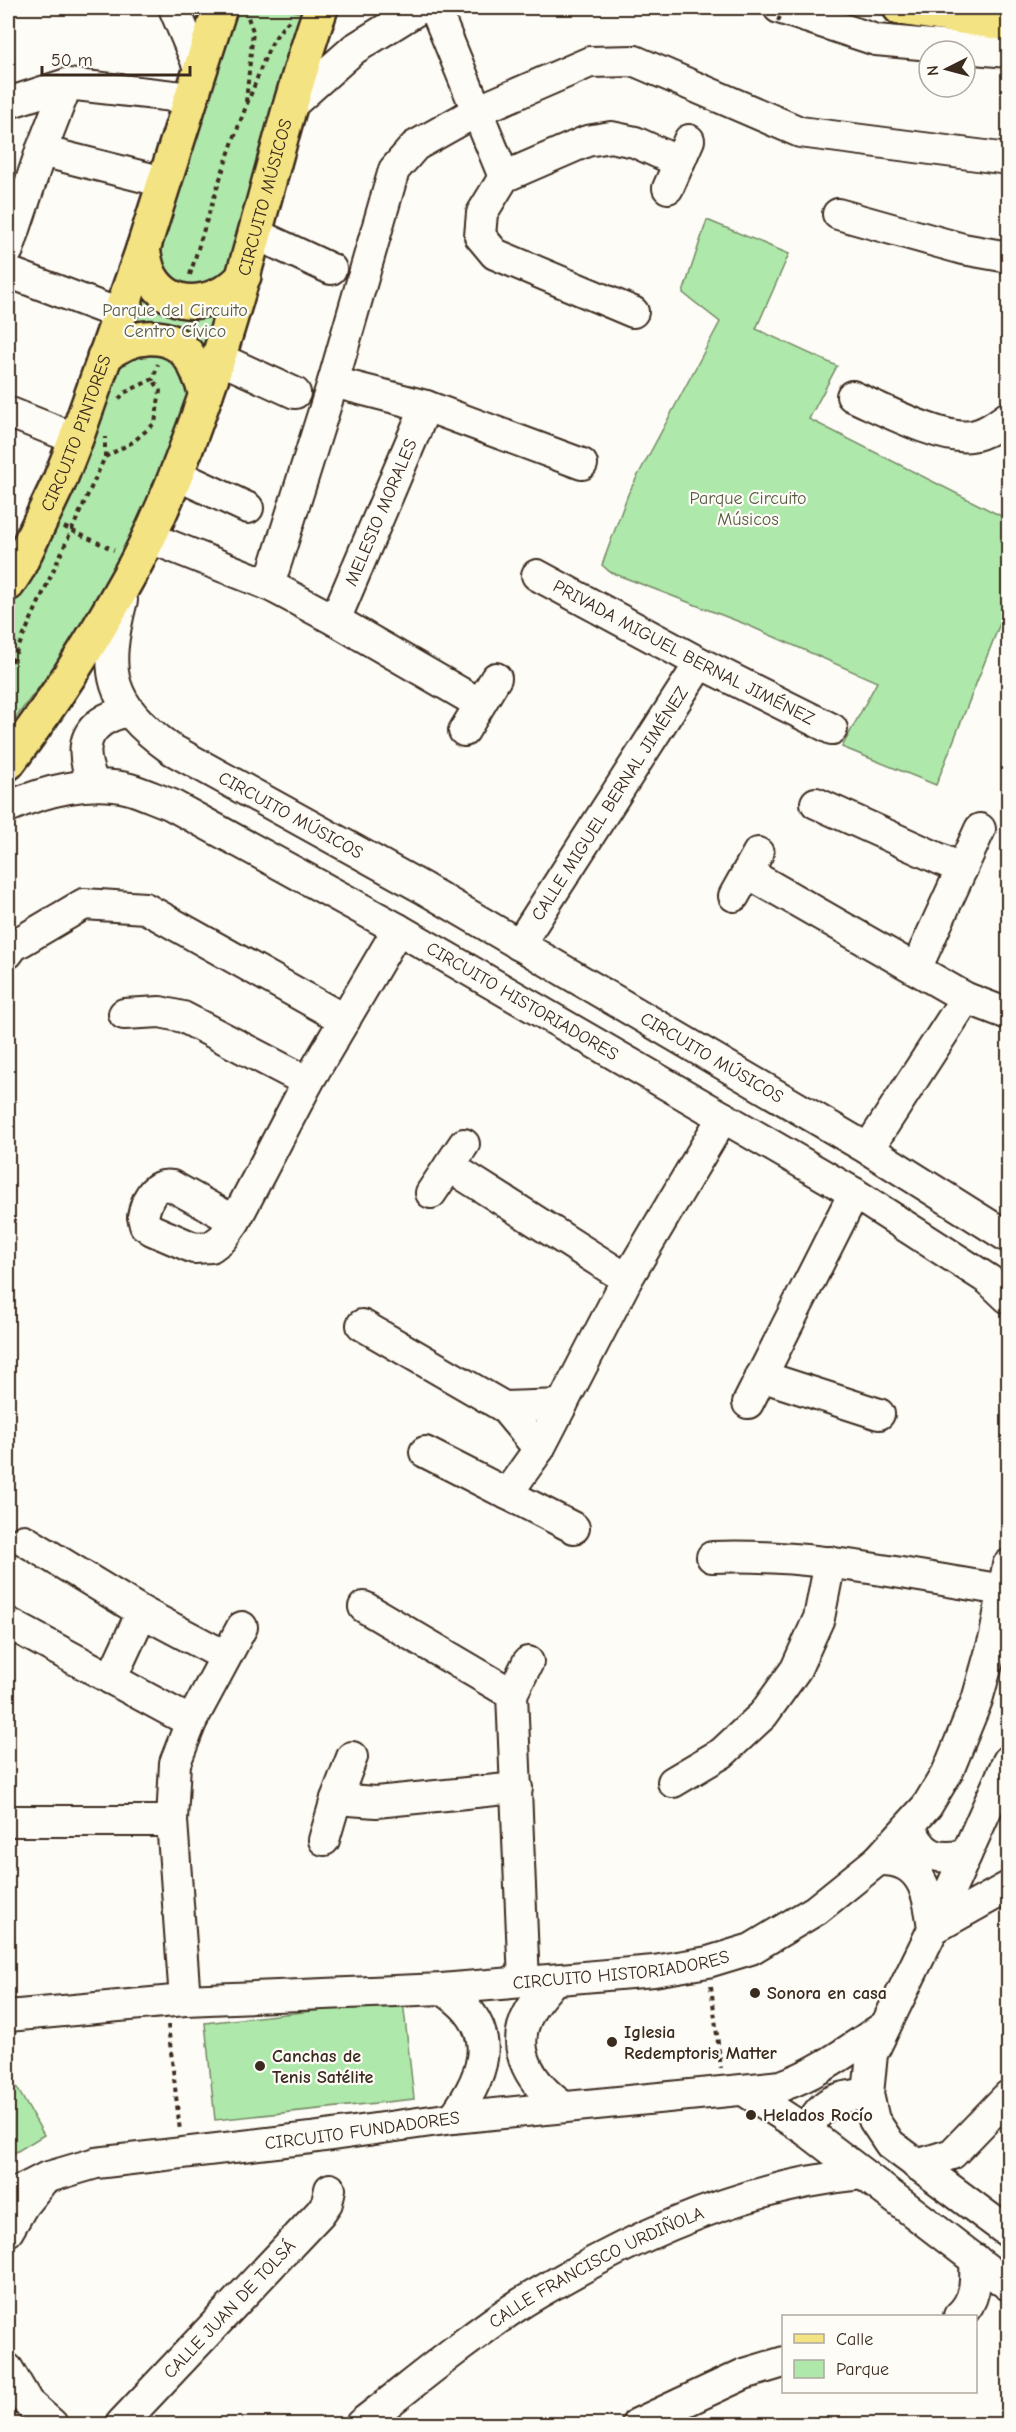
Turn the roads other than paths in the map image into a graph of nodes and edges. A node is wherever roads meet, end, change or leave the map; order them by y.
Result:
1 (174, 8) edge
2 (220, 8) edge
3 (420, 8) edge
4 (435, 8) edge
5 (900, 8) edge
6 (308, 12) edge
7 (780, 12) edge
8 (1008, 24) edge
9 (1008, 52) edge
10 (67, 84) junction
11 (195, 84) junction
12 (8, 101) edge
13 (290, 106) junction
14 (477, 111) junction
15 (41, 151) junction
16 (1008, 159) edge
17 (678, 163) dead end
18 (504, 177) junction
19 (164, 182) junction
20 (838, 214) dead end
21 (256, 234) junction
22 (142, 249) junction
23 (8, 250) edge
24 (1008, 258) edge
25 (332, 269) dead end
26 (8, 272) edge
27 (244, 276) junction
28 (633, 312) dead end
29 (119, 314) junction
30 (104, 357) junction
31 (218, 358) junction
32 (333, 382) junction
33 (296, 393) dead end
34 (206, 394) junction
35 (852, 396) dead end
36 (426, 406) junction
37 (8, 412) edge
38 (1000, 423) edge
39 (76, 439) junction
40 (582, 464) dead end
41 (175, 474) junction
42 (248, 508) dead end
43 (137, 559) junction
44 (11, 573) edge
45 (537, 575) dead end
46 (269, 585) junction
47 (335, 620) junction
48 (700, 663) junction
49 (496, 678) dead end
50 (480, 704) junction
51 (128, 711) junction
52 (832, 729) dead end
53 (464, 731) dead end
54 (8, 763) edge
55 (94, 784) junction
56 (816, 803) dead end
57 (8, 807) edge
58 (980, 828) dead end
59 (962, 869) junction
60 (747, 874) dead end
61 (398, 929) junction
62 (519, 945) junction
63 (8, 952) edge
64 (916, 969) junction
65 (966, 998) junction
66 (124, 1014) dead end
67 (1008, 1014) edge
68 (345, 1020) junction
69 (308, 1082) junction
70 (723, 1117) junction
71 (868, 1149) junction
72 (431, 1193) dead end
73 (854, 1193) junction
74 (235, 1221) dead end
75 (1008, 1237) edge
76 (627, 1279) junction
77 (1008, 1298) edge
78 (362, 1325) dead end
79 (761, 1376) junction
80 (748, 1403) dead end
81 (562, 1405) junction
82 (504, 1407) junction
83 (879, 1414) dead end
84 (539, 1449) junction
85 (425, 1452) dead end
86 (507, 1494) junction
87 (574, 1528) dead end
88 (24, 1539) dead end
89 (712, 1557) dead end
90 (830, 1562) junction
91 (1006, 1578) edge
92 (364, 1607) dead end
93 (142, 1612) junction
94 (8, 1623) edge
95 (242, 1626) dead end
96 (225, 1656) junction
97 (528, 1662) dead end
98 (111, 1679) junction
99 (512, 1694) junction
100 (191, 1722) junction
101 (352, 1757) dead end
102 (1008, 1761) edge
103 (673, 1782) dead end
104 (517, 1788) junction
105 (336, 1799) junction
106 (8, 1821) edge
107 (172, 1821) junction
108 (910, 1826) junction
109 (324, 1840) dead end
110 (966, 1855) junction
111 (878, 1860) junction
112 (1008, 1887) edge
113 (933, 1929) junction
114 (554, 1980) junction
115 (524, 1982) junction
116 (441, 1989) junction
117 (175, 2001) junction
118 (8, 2016) edge
119 (885, 2026) junction
120 (735, 2092) junction
121 (868, 2094) junction
122 (1008, 2096) edge
123 (564, 2107) junction
124 (453, 2118) junction
125 (807, 2131) junction
126 (917, 2165) junction
127 (862, 2174) junction
128 (45, 2178) junction
129 (330, 2189) dead end
130 (8, 2197) edge
131 (8, 2231) edge
132 (1008, 2232) edge
133 (975, 2259) junction
134 (1008, 2285) edge
135 (960, 2315) edge
136 (782, 2362) edge
137 (8, 2369) edge
138 (52, 2424) edge
139 (121, 2424) edge
140 (361, 2424) edge
141 (637, 2424) edge

1 - 11 street
2 - 11 main road, CIRCUITO PINTORES
3 - 13 street, CIRCUITO MÚSICOS
4 - 14 street
5 - 8 main road
6 - 13 main road, CIRCUITO MÚSICOS
7 - 9 street
10 - 11 street
10 - 12 street
10 - 15 street
11 - 19 main road, CIRCUITO PINTORES
13 - 21 main road, CIRCUITO MÚSICOS
14 - 16 street
14 - 18 street
14 - 32 street
15 - 19 street
15 - 23 street
17 - 18 street
18 - 28 street
19 - 22 main road, CIRCUITO PINTORES
20 - 24 street
21 - 25 street
21 - 27 main road, CIRCUITO MÚSICOS
22 - 27 main road
22 - 29 main road, CIRCUITO PINTORES
26 - 29 street
27 - 31 main road, CIRCUITO MÚSICOS
29 - 30 main road, CIRCUITO PINTORES
30 - 34 main road
30 - 39 main road, CIRCUITO PINTORES
31 - 33 street
31 - 34 main road, CIRCUITO MÚSICOS
32 - 36 street
32 - 46 street
34 - 41 main road, CIRCUITO MÚSICOS
35 - 38 street
36 - 40 street
36 - 47 street, MELESIO MORALES
37 - 39 street
39 - 44 main road, CIRCUITO PINTORES
41 - 42 street
41 - 43 main road, CIRCUITO MÚSICOS
43 - 46 street
43 - 51 street, CIRCUITO MÚSICOS
43 - 54 main road
45 - 48 street, PRIVADA MIGUEL BERNAL JIMÉNEZ
46 - 47 street
47 - 50 street
48 - 52 street, PRIVADA MIGUEL BERNAL JIMÉNEZ
48 - 62 street, CALLE MIGUEL BERNAL JIMÉNEZ
49 - 50 street
50 - 53 street
51 - 55 street
51 - 62 street, CIRCUITO MÚSICOS
55 - 57 street, CIRCUITO HISTORIADORES
55 - 61 street, CIRCUITO HISTORIADORES
56 - 59 street
58 - 59 street
59 - 64 street
60 - 64 street
61 - 68 street
61 - 70 street, CIRCUITO HISTORIADORES
62 - 71 street, CIRCUITO MÚSICOS
63 - 68 street
64 - 65 street
65 - 67 street
65 - 71 street
66 - 69 street
68 - 69 street
69 - 74 street
70 - 73 street, CIRCUITO HISTORIADORES
70 - 76 street
71 - 75 street, CIRCUITO MÚSICOS
72 - 76 street
73 - 77 street, CIRCUITO HISTORIADORES
73 - 79 street
76 - 81 street
78 - 82 street
79 - 80 street
79 - 83 street
81 - 82 street
81 - 84 street
82 - 84 street
84 - 86 street
85 - 86 street
86 - 87 street
88 - 93 street
89 - 90 street
90 - 91 street
90 - 103 street
91 - 108 street, CIRCUITO HISTORIADORES
92 - 99 street
93 - 96 street
93 - 98 street
94 - 98 street
95 - 96 street
96 - 100 street
97 - 99 street
98 - 100 street
99 - 104 street
100 - 107 street
101 - 105 street
102 - 110 street
104 - 105 street
104 - 115 street
105 - 109 street
106 - 107 street
107 - 117 street
108 - 110 street
108 - 111 street, CIRCUITO HISTORIADORES
110 - 113 street
111 - 113 street
111 - 114 street, CIRCUITO HISTORIADORES
112 - 113 street
113 - 119 street
114 - 115 street, CIRCUITO HISTORIADORES
114 - 123 street
115 - 116 street, CIRCUITO HISTORIADORES
116 - 117 street, CIRCUITO HISTORIADORES
116 - 124 street
117 - 118 street, CIRCUITO HISTORIADORES
119 - 120 street, CIRCUITO FUNDADORES
119 - 121 street
120 - 123 street, CIRCUITO FUNDADORES
120 - 125 street
121 - 125 street
121 - 126 street
122 - 126 street
123 - 124 street, CIRCUITO FUNDADORES
124 - 128 street, CIRCUITO FUNDADORES
125 - 127 street
126 - 132 street
127 - 133 street
127 - 140 street, CALLE FRANCISCO URDIÑOLA
128 - 130 street, CIRCUITO FUNDADORES
128 - 131 street
129 - 139 street, CALLE JUAN DE TOLSÁ
133 - 134 street
133 - 135 street
136 - 141 street
137 - 138 street

